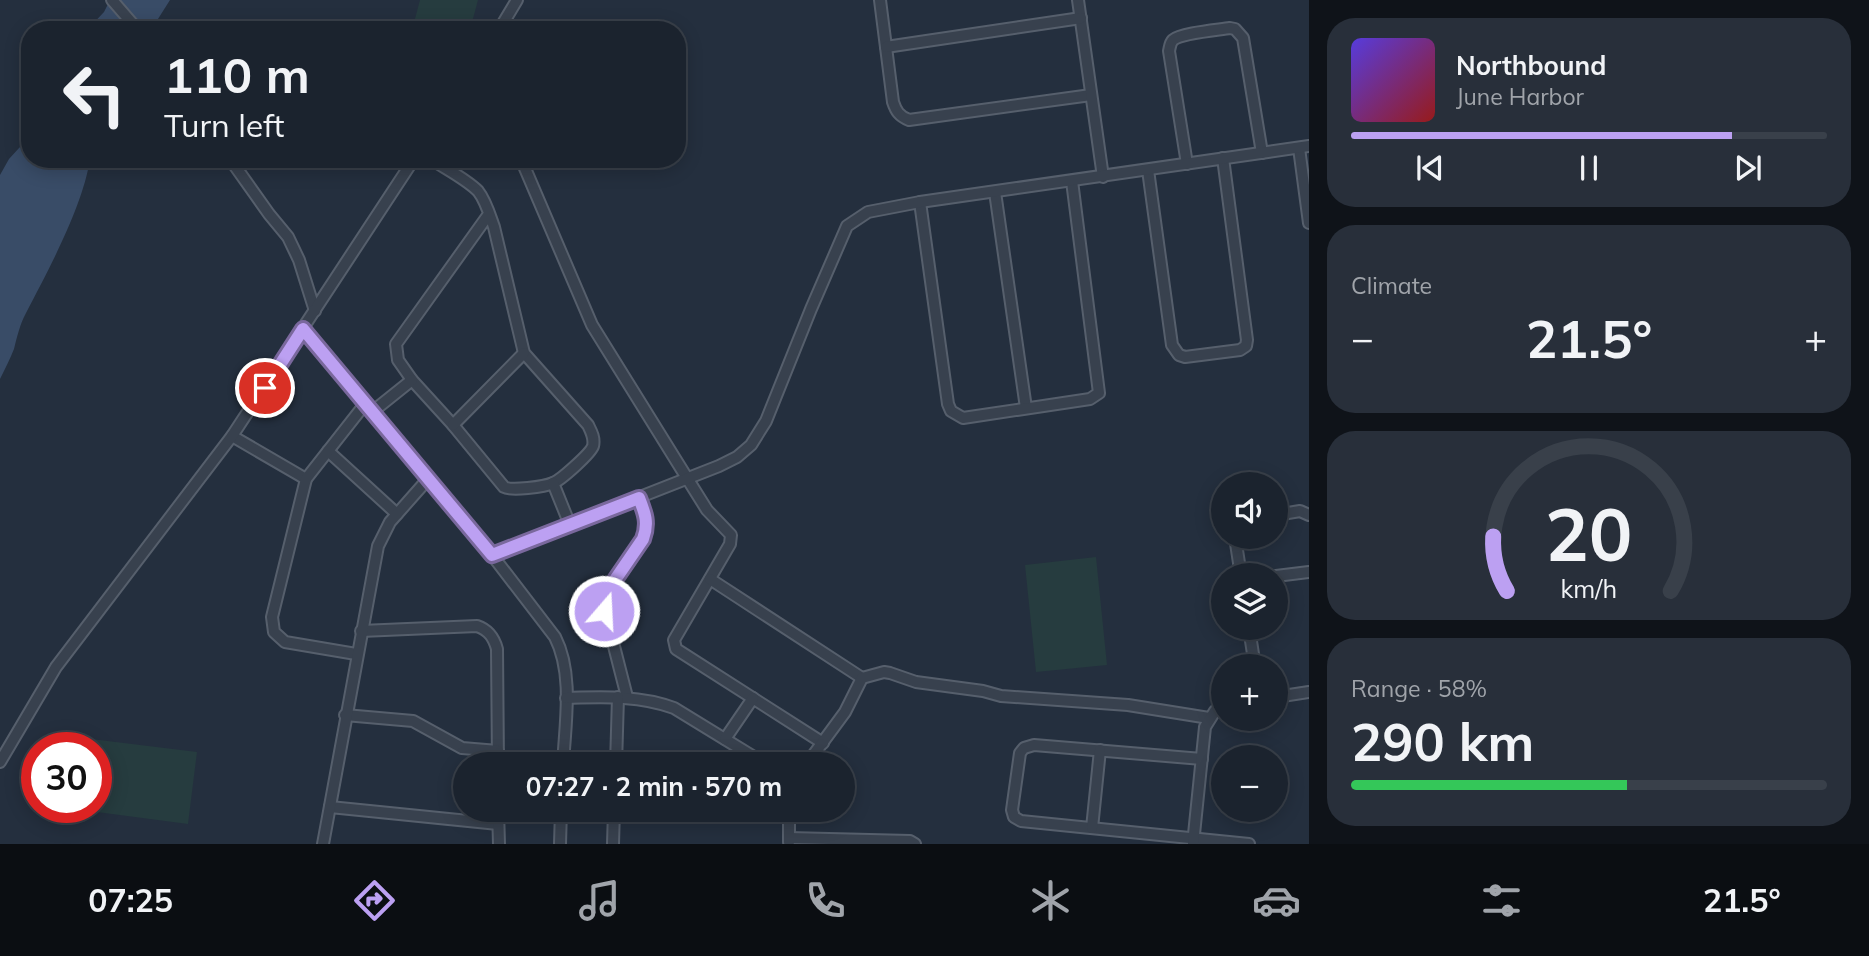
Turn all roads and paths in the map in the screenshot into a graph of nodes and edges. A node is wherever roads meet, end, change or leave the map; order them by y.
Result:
1 (112, 0) edge
2 (517, 0) edge
3 (880, 0) edge
4 (1078, 0) edge
5 (1081, 18) junction
6 (130, 21) edge
7 (504, 21) edge
8 (886, 47) junction
9 (1091, 95) junction
10 (1304, 147) edge
11 (1262, 153) junction
12 (1223, 158) junction
13 (1187, 163) junction
14 (236, 168) edge
15 (408, 168) edge
16 (444, 168) edge
17 (525, 168) edge
18 (1148, 170) junction
19 (1103, 177) junction
20 (1072, 181) junction
21 (995, 192) junction
22 (920, 202) junction
23 (489, 214) junction
24 (1309, 223) edge
25 (315, 311) junction
26 (303, 329) junction
27 (524, 354) junction
28 (412, 380) junction
29 (369, 408) junction
30 (1026, 408) junction
31 (453, 425) junction
32 (232, 436) junction
33 (328, 451) junction
34 (687, 478) junction
35 (306, 479) junction
36 (428, 479) junction
37 (553, 483) junction
38 (639, 498) junction
39 (1288, 513) edge
40 (397, 514) junction
41 (1309, 515) edge
42 (570, 525) junction
43 (492, 555) junction
44 (1309, 572) edge
45 (1288, 575) edge
46 (710, 579) junction
47 (361, 631) junction
48 (356, 654) junction
49 (862, 678) junction
50 (1309, 692) edge
51 (1288, 695) edge
52 (622, 697) junction
53 (566, 698) junction
54 (753, 698) junction
55 (1309, 699) edge
56 (345, 715) junction
57 (1211, 716) edge
58 (1209, 718) junction
59 (725, 739) junction
60 (823, 743) junction
61 (1100, 750) junction
62 (498, 751) joint
63 (564, 752) edge
64 (617, 752) edge
65 (746, 752) edge
66 (816, 752) edge
67 (1202, 759) junction
68 (0, 762) edge
69 (330, 807) junction
70 (561, 822) edge
71 (614, 822) edge
72 (789, 822) edge
73 (498, 824) joint
74 (1092, 828) junction
75 (789, 841) edge
76 (1193, 841) edge
77 (323, 844) edge
78 (499, 844) edge
79 (560, 844) edge
80 (613, 844) edge
81 (915, 844) edge
82 (1249, 844) edge

1 - 6 street
2 - 7 street
3 - 8 street
4 - 5 street
5 - 8 street
5 - 9 street
8 - 9 street
9 - 19 street
10 - 11 street
10 - 24 street
11 - 12 street
11 - 13 street
12 - 13 street
12 - 18 street
13 - 18 street
14 - 25 street
15 - 25 street
16 - 23 street
17 - 34 street
18 - 19 street
19 - 20 street
20 - 21 street
20 - 30 street
21 - 22 street
21 - 30 street
22 - 30 street
22 - 34 street
23 - 27 street
23 - 28 street
25 - 26 street
26 - 29 street
26 - 32 street
27 - 31 street
27 - 37 street
28 - 29 street
28 - 31 street
29 - 33 street
29 - 36 street
31 - 37 street
32 - 35 street
32 - 68 street
33 - 35 street
33 - 40 street
34 - 38 street
34 - 46 street
35 - 48 street
36 - 40 street
36 - 43 street
37 - 42 street
38 - 42 street
38 - 52 street
39 - 41 street
40 - 47 street
42 - 43 street
43 - 53 street
44 - 45 street
46 - 49 street
46 - 54 street
47 - 48 street
47 - 62 street
48 - 56 street
49 - 58 street
49 - 60 street
50 - 51 street
50 - 55 street
52 - 53 street
52 - 59 street
52 - 64 street
53 - 63 street
54 - 59 street
54 - 60 street
56 - 62 street
56 - 69 street
57 - 58 street
58 - 67 street
59 - 65 street
60 - 66 street
61 - 67 street
61 - 74 street
61 - 74 street
67 - 76 street
69 - 73 street
69 - 77 street
70 - 79 street
71 - 80 street
72 - 75 street
73 - 78 street
74 - 76 street
75 - 81 street
76 - 82 street

